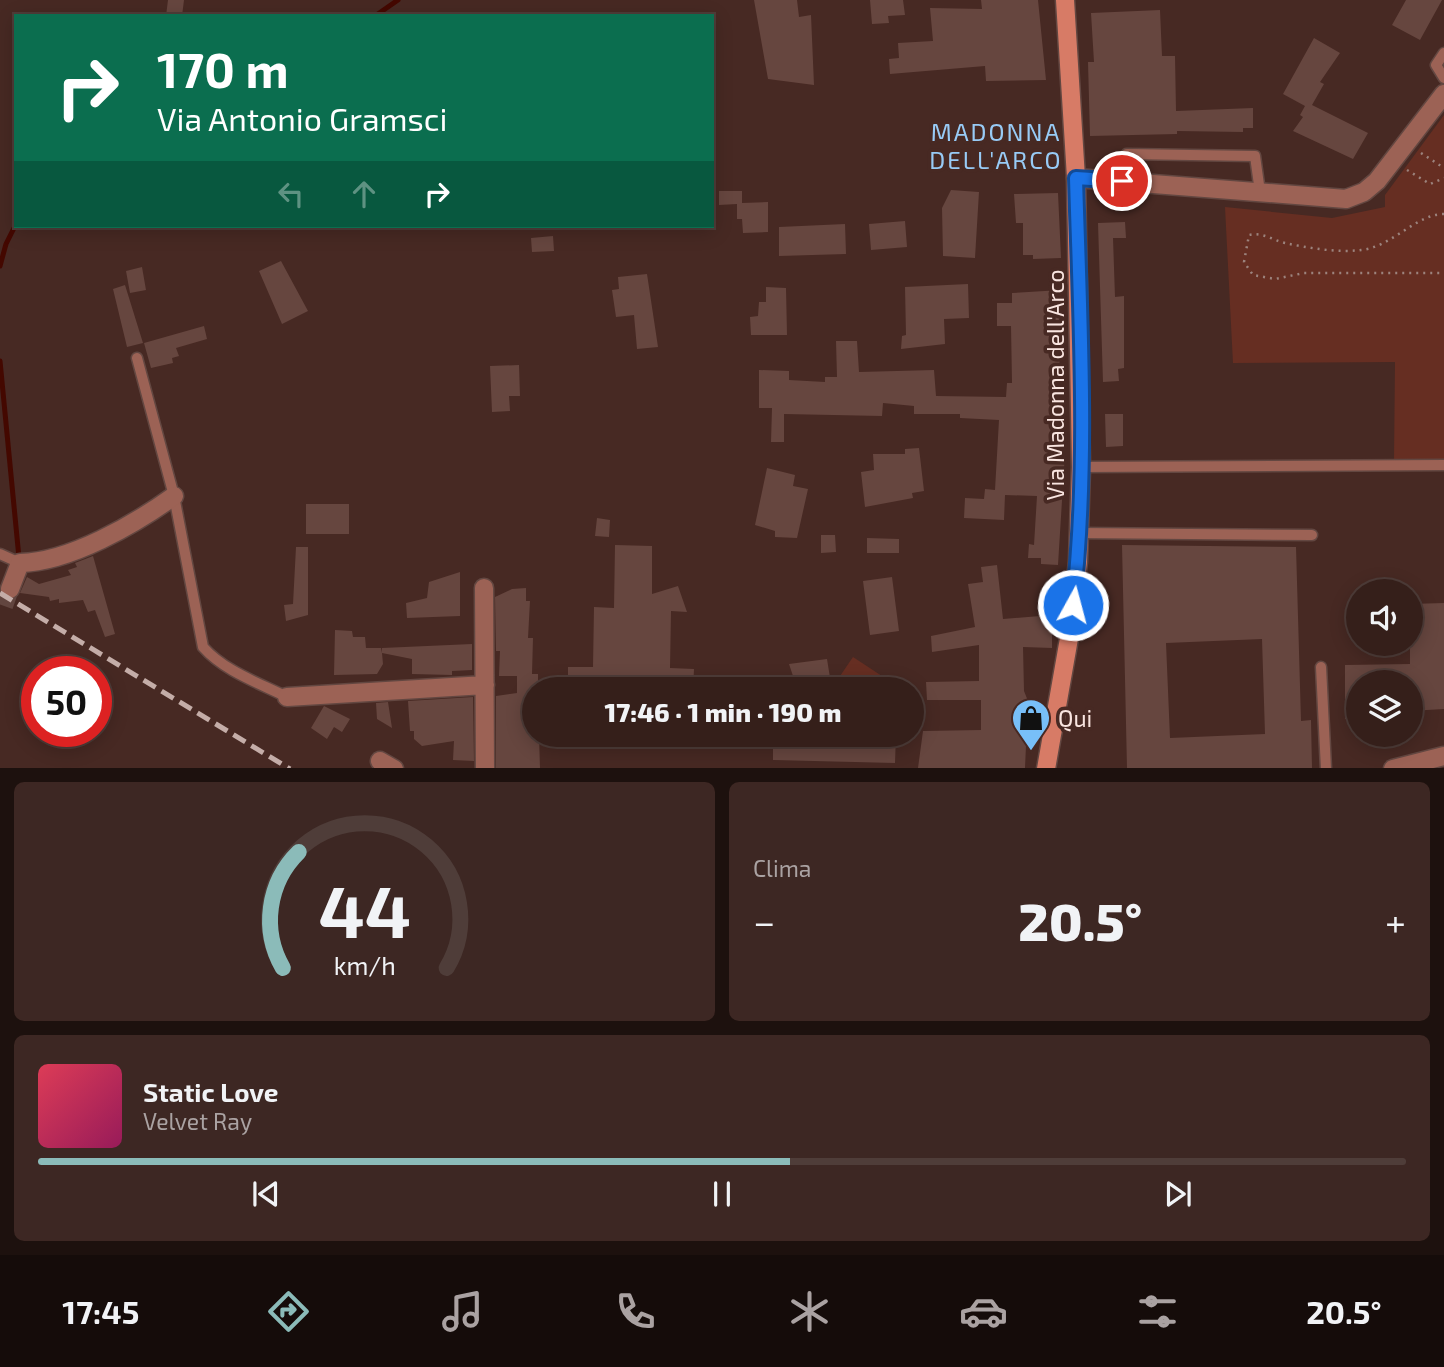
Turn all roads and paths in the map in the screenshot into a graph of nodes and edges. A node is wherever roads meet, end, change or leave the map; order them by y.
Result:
1 (1065, 0) edge
2 (1444, 53) edge
3 (1444, 78) edge
4 (1444, 94) edge
5 (1415, 150) dead end
6 (1402, 167) dead end
7 (1444, 169) edge
8 (1076, 178) junction
9 (1444, 178) edge
10 (1122, 181) junction
11 (1259, 192) junction
12 (1444, 214) edge
13 (1444, 273) edge
14 (137, 358) dead end
15 (1444, 465) edge
16 (1081, 467) junction
17 (174, 496) junction
18 (1079, 533) junction
19 (1312, 535) dead end
20 (0, 555) edge
21 (20, 564) junction
22 (484, 587) dead end
23 (10, 589) tunnel mouth
24 (1321, 667) dead end
25 (485, 685) junction
26 (287, 697) joint
27 (1444, 756) edge
28 (485, 768) edge
29 (1046, 768) edge
30 (1326, 768) edge
31 (1393, 768) edge

1 - 8 main road, Via Madonna dell'Arco
2 - 3 lane
4 - 11 street
5 - 7 path
6 - 9 path
8 - 10 street
8 - 16 main road, Via Madonna dell'Arco
10 - 11 street
10 - 11 lane
12 - 13 path
14 - 17 lane
15 - 16 lane
16 - 18 main road, Via Madonna dell'Arco
17 - 21 street
17 - 26 lane
18 - 19 lane
18 - 29 main road, Via Madonna dell'Arco
20 - 21 lane
21 - 23 street
22 - 25 street
24 - 30 lane
25 - 26 street
25 - 28 street
27 - 31 street

